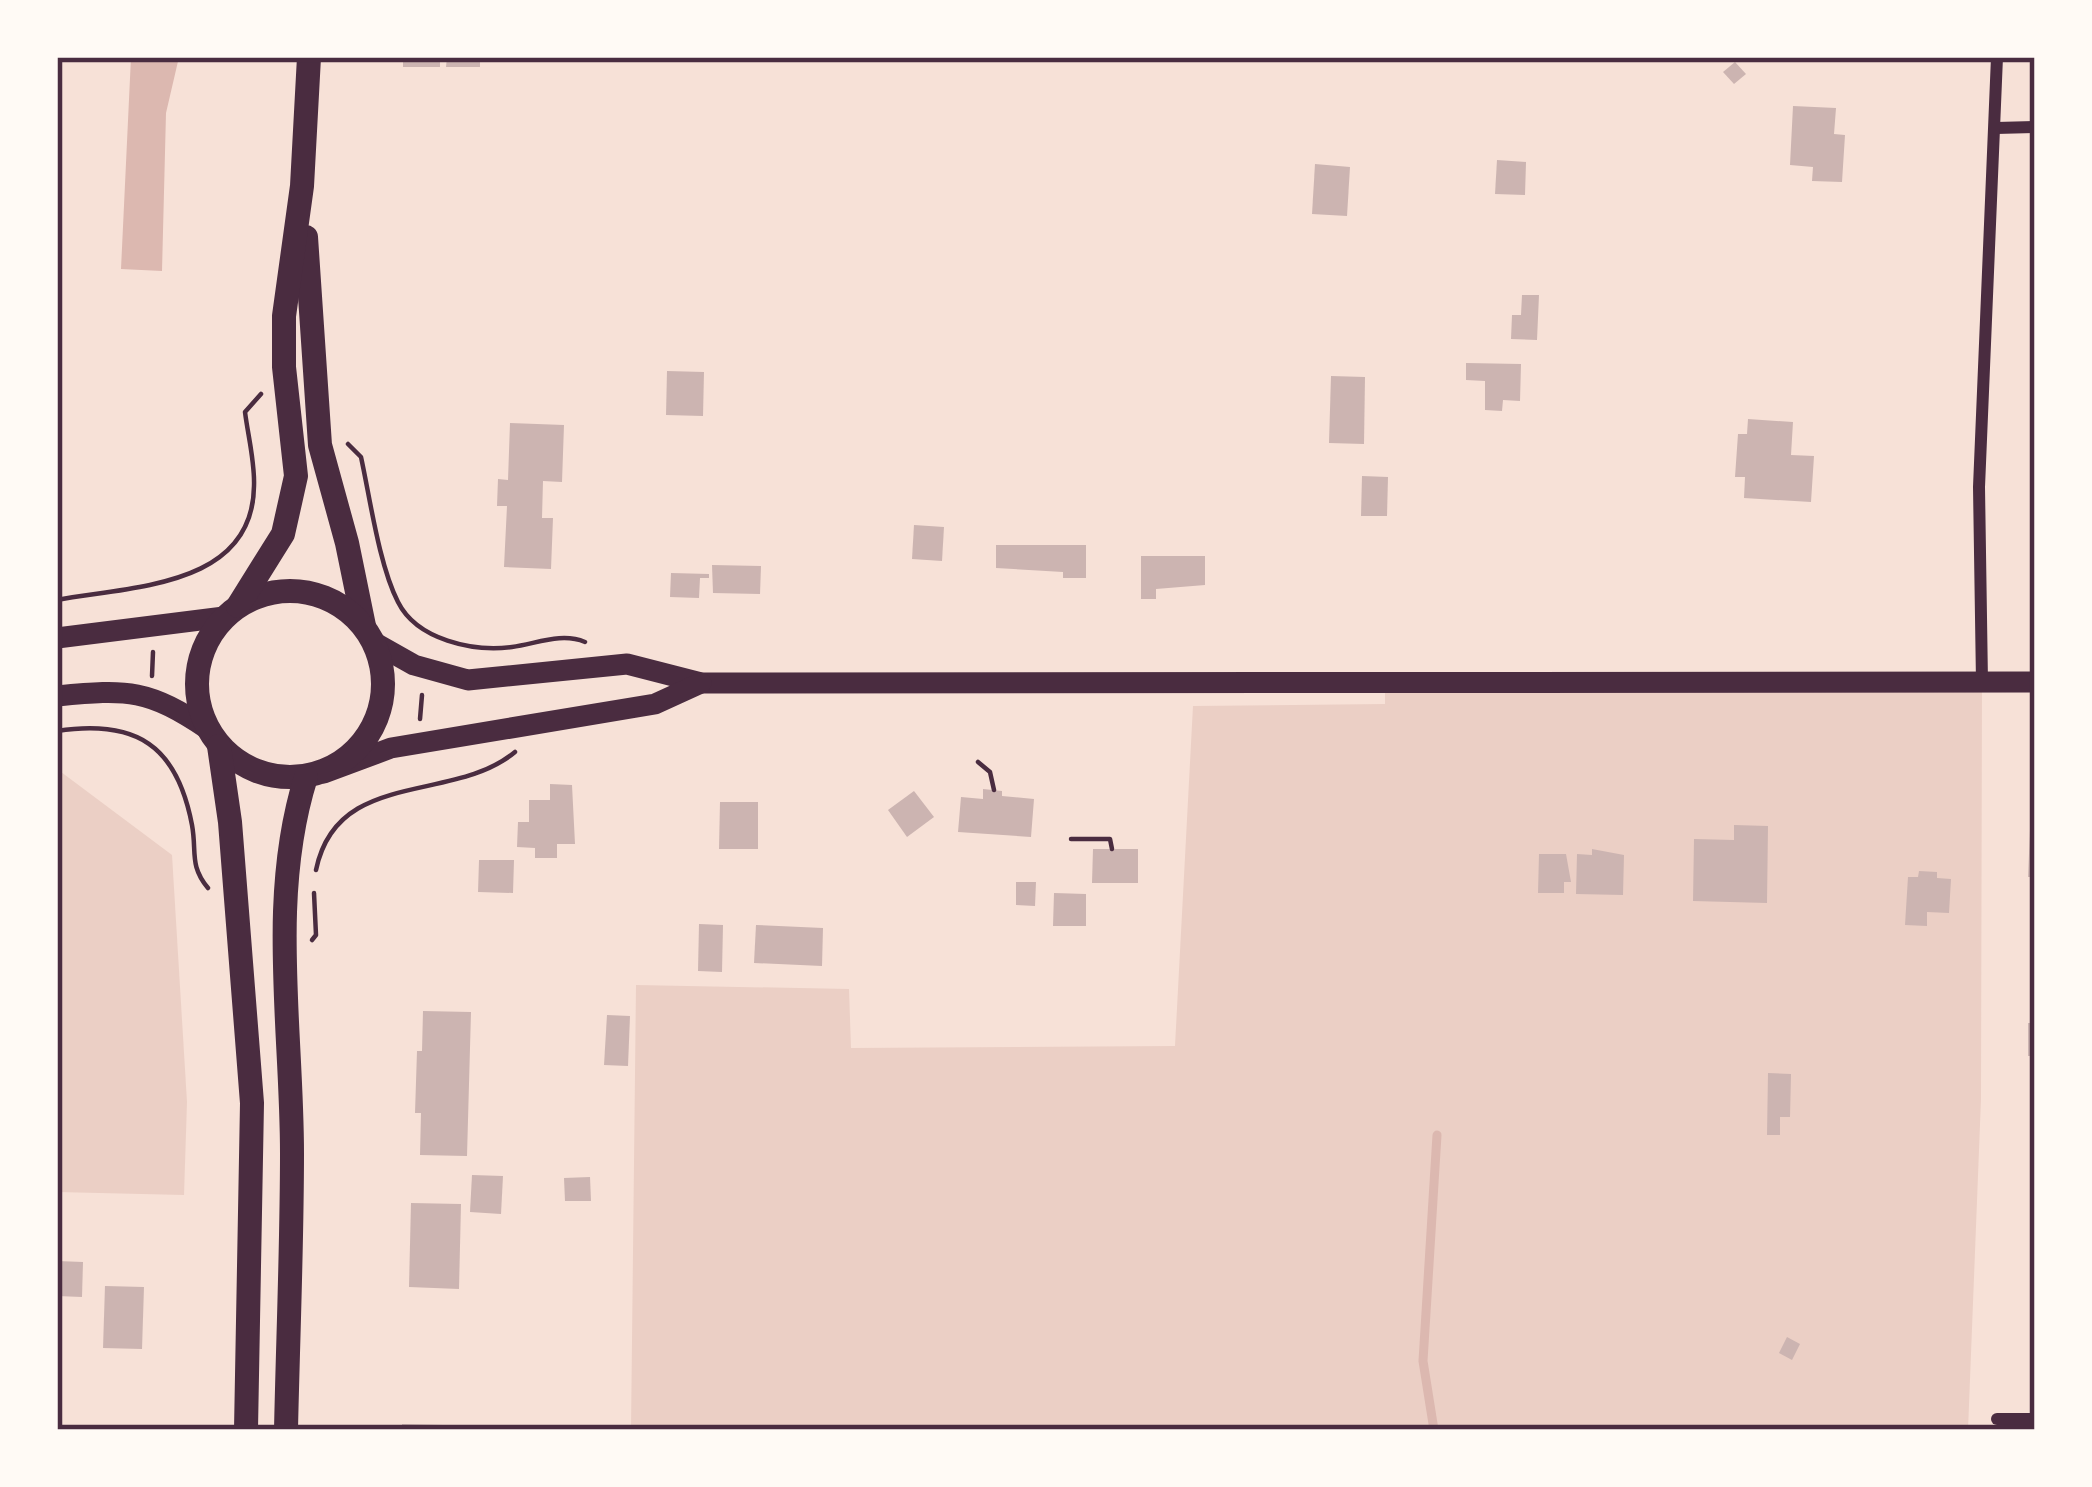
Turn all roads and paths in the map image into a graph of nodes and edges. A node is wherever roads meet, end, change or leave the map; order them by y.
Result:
1 (309, 57) edge
2 (1996, 57) edge
3 (2035, 127) edge
4 (1996, 128) junction
5 (302, 186) junction
6 (245, 412) dead end
7 (361, 457) dead end
8 (57, 600) edge
9 (231, 612) junction
10 (370, 634) junction
11 (57, 638) edge
12 (542, 640) dead end
13 (152, 644) dead end
14 (152, 680) dead end
15 (1982, 682) junction
16 (2035, 682) edge
17 (701, 683) junction
18 (423, 692) dead end
19 (57, 696) edge
20 (422, 723) dead end
21 (57, 731) edge
22 (214, 738) junction
23 (978, 762) dead end
24 (499, 765) dead end
25 (315, 775) junction
26 (994, 790) dead end
27 (193, 827) dead end
28 (1071, 839) dead end
29 (1112, 849) dead end
30 (316, 934) dead end
31 (1997, 1419) dead end
32 (2035, 1419) edge
33 (246, 1430) edge
34 (286, 1430) edge

1 - 5 main road
2 - 4 street
3 - 4 street
4 - 15 street
5 - 9 main road
5 - 10 main road
6 - 8 path
7 - 12 path
9 - 10 main road
9 - 11 main road
9 - 22 main road
10 - 17 main road
10 - 25 main road
13 - 14 path
15 - 16 main road
15 - 17 main road
17 - 25 main road
18 - 20 path
19 - 22 main road
21 - 27 path
22 - 25 main road
22 - 33 main road
23 - 26 path
24 - 30 path
25 - 34 main road
28 - 29 path
31 - 32 street

